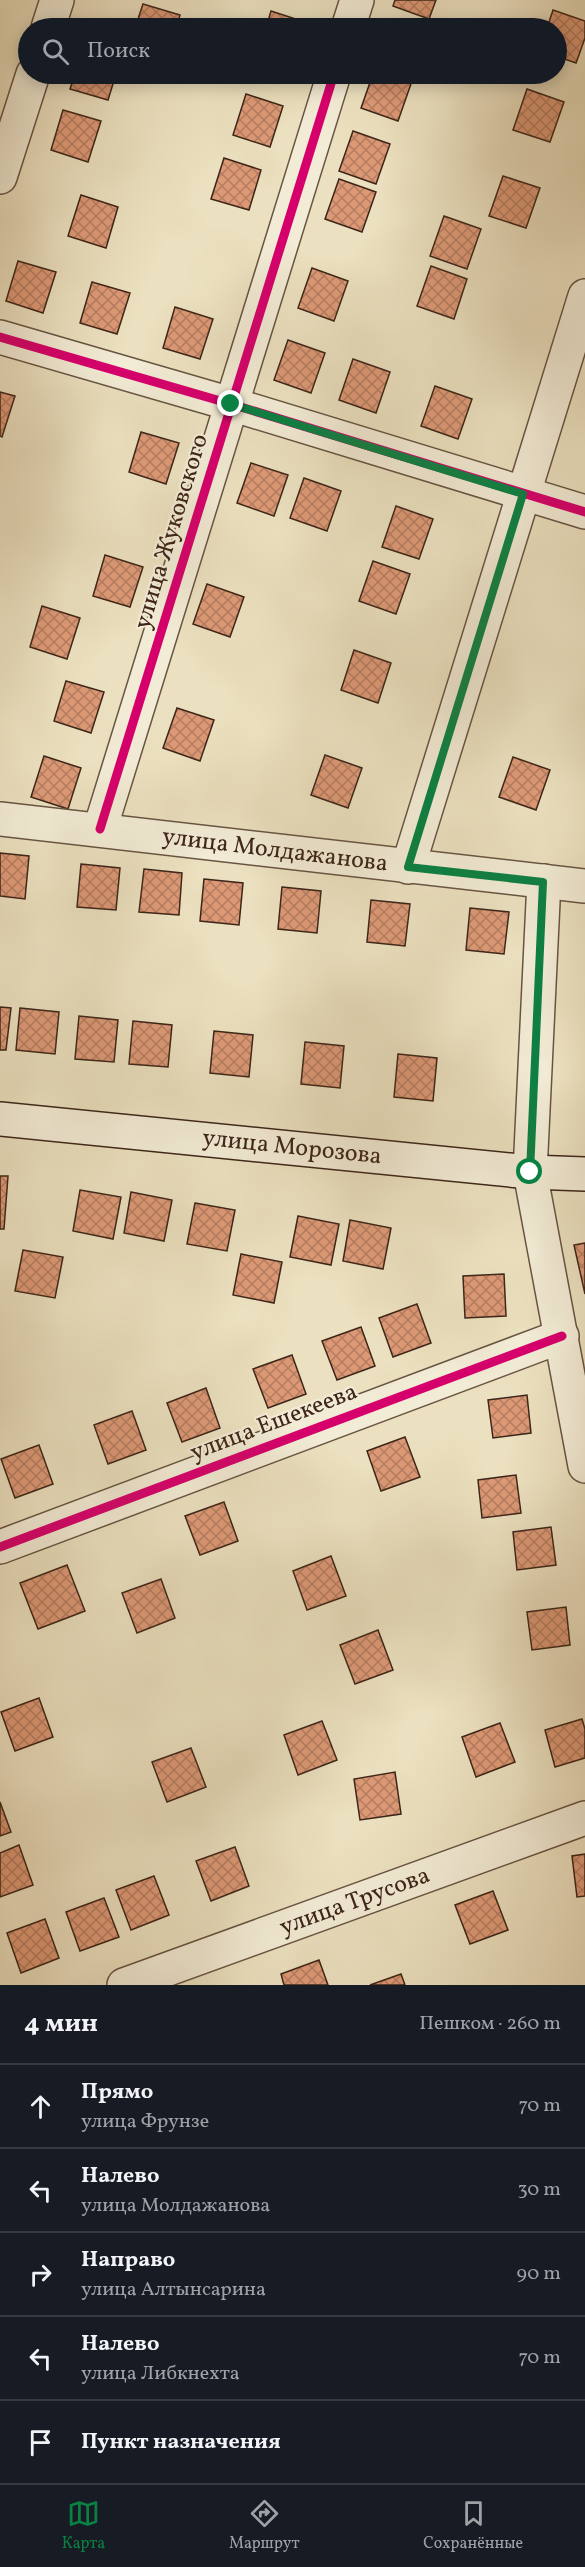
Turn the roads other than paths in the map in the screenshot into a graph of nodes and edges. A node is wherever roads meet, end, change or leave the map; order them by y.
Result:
1 (57, 0) edge
2 (357, 0) edge
3 (51, 18) edge
4 (351, 18) edge
5 (30, 84) edge
6 (331, 84) edge
7 (0, 177) edge
8 (585, 296) edge
9 (0, 336) edge
10 (231, 404) junction
11 (523, 494) junction
12 (585, 512) edge
13 (0, 819) edge
14 (100, 829) junction
15 (408, 867) junction
16 (543, 882) junction
17 (585, 886) edge
18 (0, 1119) edge
19 (530, 1172) junction
20 (585, 1174) edge
21 (562, 1336) junction
22 (585, 1466) edge
23 (0, 1546) edge
24 (585, 1818) edge
25 (124, 1985) edge

1 - 3 street
2 - 4 street
5 - 7 street
6 - 10 street, улица Жуковского
8 - 11 street
9 - 10 street
10 - 11 street
10 - 14 street, улица Жуковского
11 - 12 street
11 - 15 street
13 - 14 street, улица Молдажанова
14 - 15 street, улица Молдажанова
15 - 16 street, улица Молдажанова
16 - 17 street, улица Молдажанова
16 - 19 street
18 - 19 street, улица Морозова
19 - 20 street, улица Морозова
19 - 21 street
21 - 22 street
21 - 23 street, улица Ешекеева
24 - 25 street, улица Трусова

